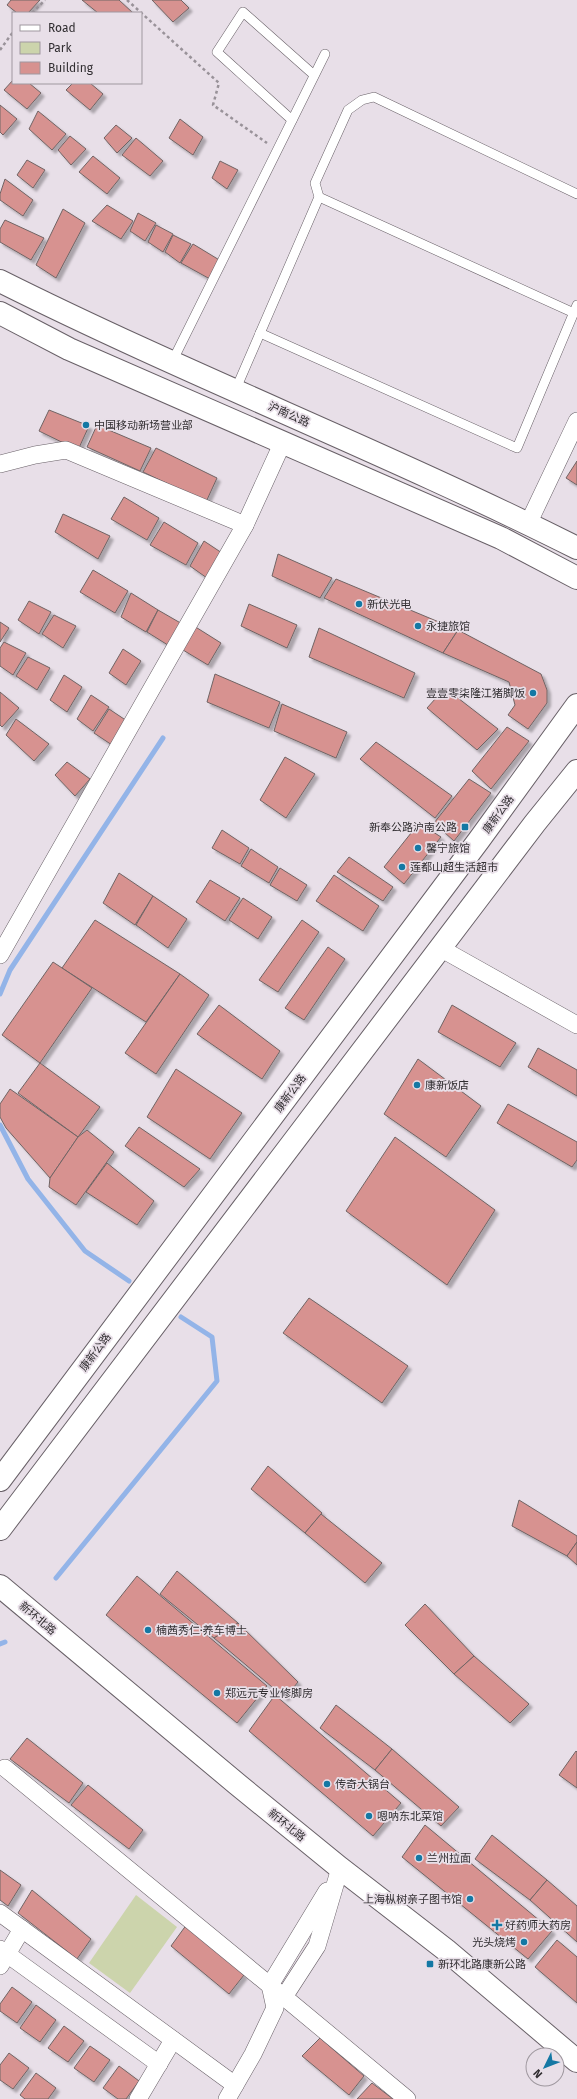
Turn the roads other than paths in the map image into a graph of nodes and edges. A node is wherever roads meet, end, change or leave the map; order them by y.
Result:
1 (325, 54) dead end
2 (314, 75) junction
3 (292, 120) junction
4 (577, 194) edge
5 (318, 198) junction
6 (0, 281) edge
7 (575, 309) edge
8 (0, 313) edge
9 (260, 333) junction
10 (172, 362) junction
11 (235, 390) junction
12 (577, 421) edge
13 (282, 444) junction
14 (0, 464) edge
15 (528, 524) junction
16 (245, 525) junction
17 (577, 548) edge
18 (577, 578) edge
19 (577, 705) edge
20 (577, 771) edge
21 (440, 948) junction
22 (0, 955) edge
23 (577, 1025) edge
24 (0, 1480) edge
25 (0, 1529) edge
26 (0, 1586) edge
27 (5, 1768) dead end
28 (340, 1868) junction
29 (0, 1913) edge
30 (22, 1929) junction
31 (2, 1957) edge
32 (270, 1985) junction
33 (284, 1997) junction
34 (173, 2040) junction
35 (577, 2061) edge
36 (159, 2064) junction
37 (231, 2092) edge
38 (138, 2099) edge
39 (407, 2099) edge

1 - 2 lane
2 - 3 lane
2 - 3 lane
3 - 10 lane
4 - 5 lane
5 - 7 lane
5 - 9 lane
6 - 10 main road, 沪南公路
7 - 9 lane
8 - 13 main road
9 - 11 lane
10 - 11 main road, 沪南公路
11 - 15 main road, 沪南公路
12 - 15 street
13 - 16 street
13 - 18 main road
14 - 16 street
15 - 17 main road, 沪南公路
16 - 22 street
19 - 24 main road, 康新公路
20 - 21 main road
21 - 23 street
21 - 25 main road
26 - 28 main road, 新环北路
27 - 32 street
28 - 32 street
28 - 33 street
28 - 35 main road, 新环北路
29 - 30 street
30 - 31 street
30 - 34 street
31 - 36 street
32 - 33 street
32 - 37 street
33 - 39 street
34 - 36 street
34 - 37 street
36 - 38 street

